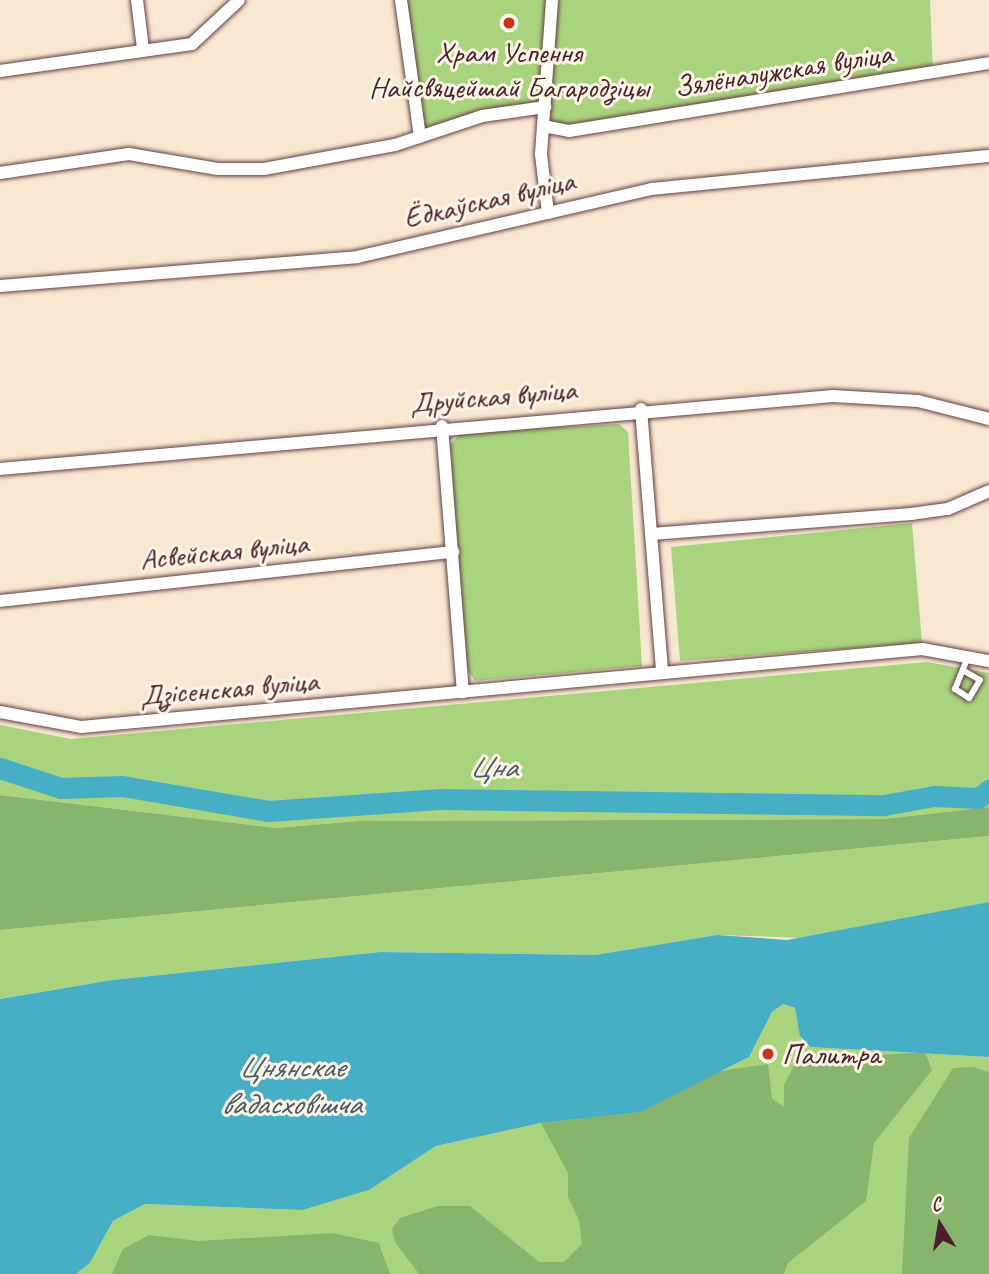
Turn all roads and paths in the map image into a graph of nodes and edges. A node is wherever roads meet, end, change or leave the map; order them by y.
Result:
1 (137, 0) edge
2 (239, 0) edge
3 (401, 0) edge
4 (552, 0) edge
5 (143, 49) junction
6 (989, 63) edge
7 (0, 71) edge
8 (545, 107) junction
9 (543, 125) junction
10 (420, 136) junction
11 (989, 156) edge
12 (0, 173) edge
13 (548, 213) junction
14 (0, 286) edge
15 (641, 409) junction
16 (989, 419) edge
17 (442, 426) junction
18 (0, 469) edge
19 (989, 491) edge
20 (651, 534) junction
21 (453, 552) junction
22 (0, 601) edge
23 (968, 654) junction
24 (989, 661) edge
25 (662, 669) junction
26 (965, 672) dead end
27 (463, 692) junction
28 (0, 712) edge

1 - 5 street
2 - 5 street
3 - 10 street
4 - 8 street
5 - 7 street
6 - 9 street, Зялёналужская вуліца
8 - 9 street
8 - 10 street
9 - 13 street
10 - 12 street
11 - 13 street, Ёдкаўская вуліца
13 - 14 street, Ёдкаўская вуліца
15 - 16 street, Друйская вуліца
15 - 17 street, Друйская вуліца
15 - 20 street
17 - 18 street, Друйская вуліца
17 - 21 street
19 - 20 street
20 - 25 street
21 - 22 street, Асвейская вуліца
21 - 27 street
23 - 24 street, Дзісенская вуліца
23 - 25 street, Дзісенская вуліца
23 - 26 lane
25 - 27 street, Дзісенская вуліца
27 - 28 street, Дзісенская вуліца

